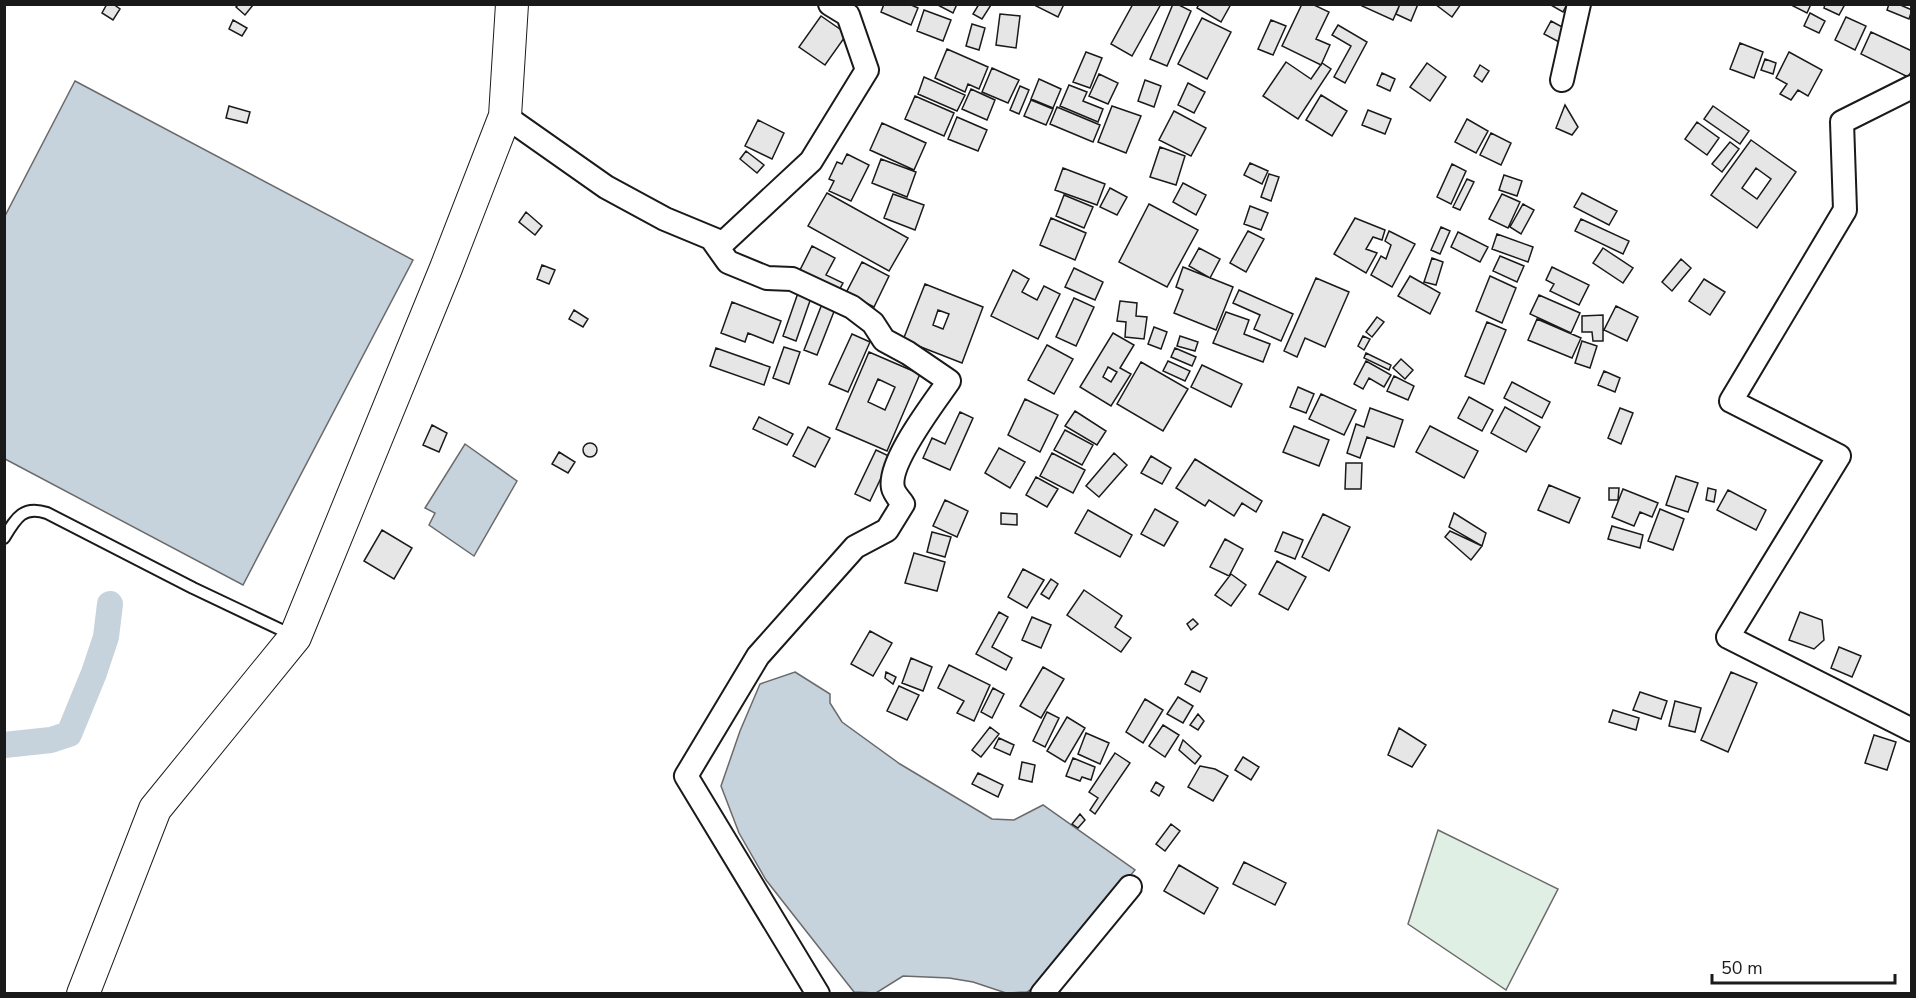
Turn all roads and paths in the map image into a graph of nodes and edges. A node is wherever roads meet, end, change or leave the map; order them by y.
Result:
1 (512, 4) edge
2 (830, 4) edge
3 (1579, 4) edge
4 (1562, 80) dead end
5 (1911, 87) edge
6 (505, 116) junction
7 (711, 238) junction
8 (4, 538) edge
9 (295, 637) junction
10 (1911, 730) edge
11 (1130, 886) dead end
12 (83, 993) edge
13 (818, 993) edge
14 (1042, 993) edge

1 - 6 street
2 - 7 street
3 - 4 street
5 - 10 street
6 - 7 street
6 - 9 street
7 - 13 street
8 - 9 lane
9 - 12 street
11 - 14 street

